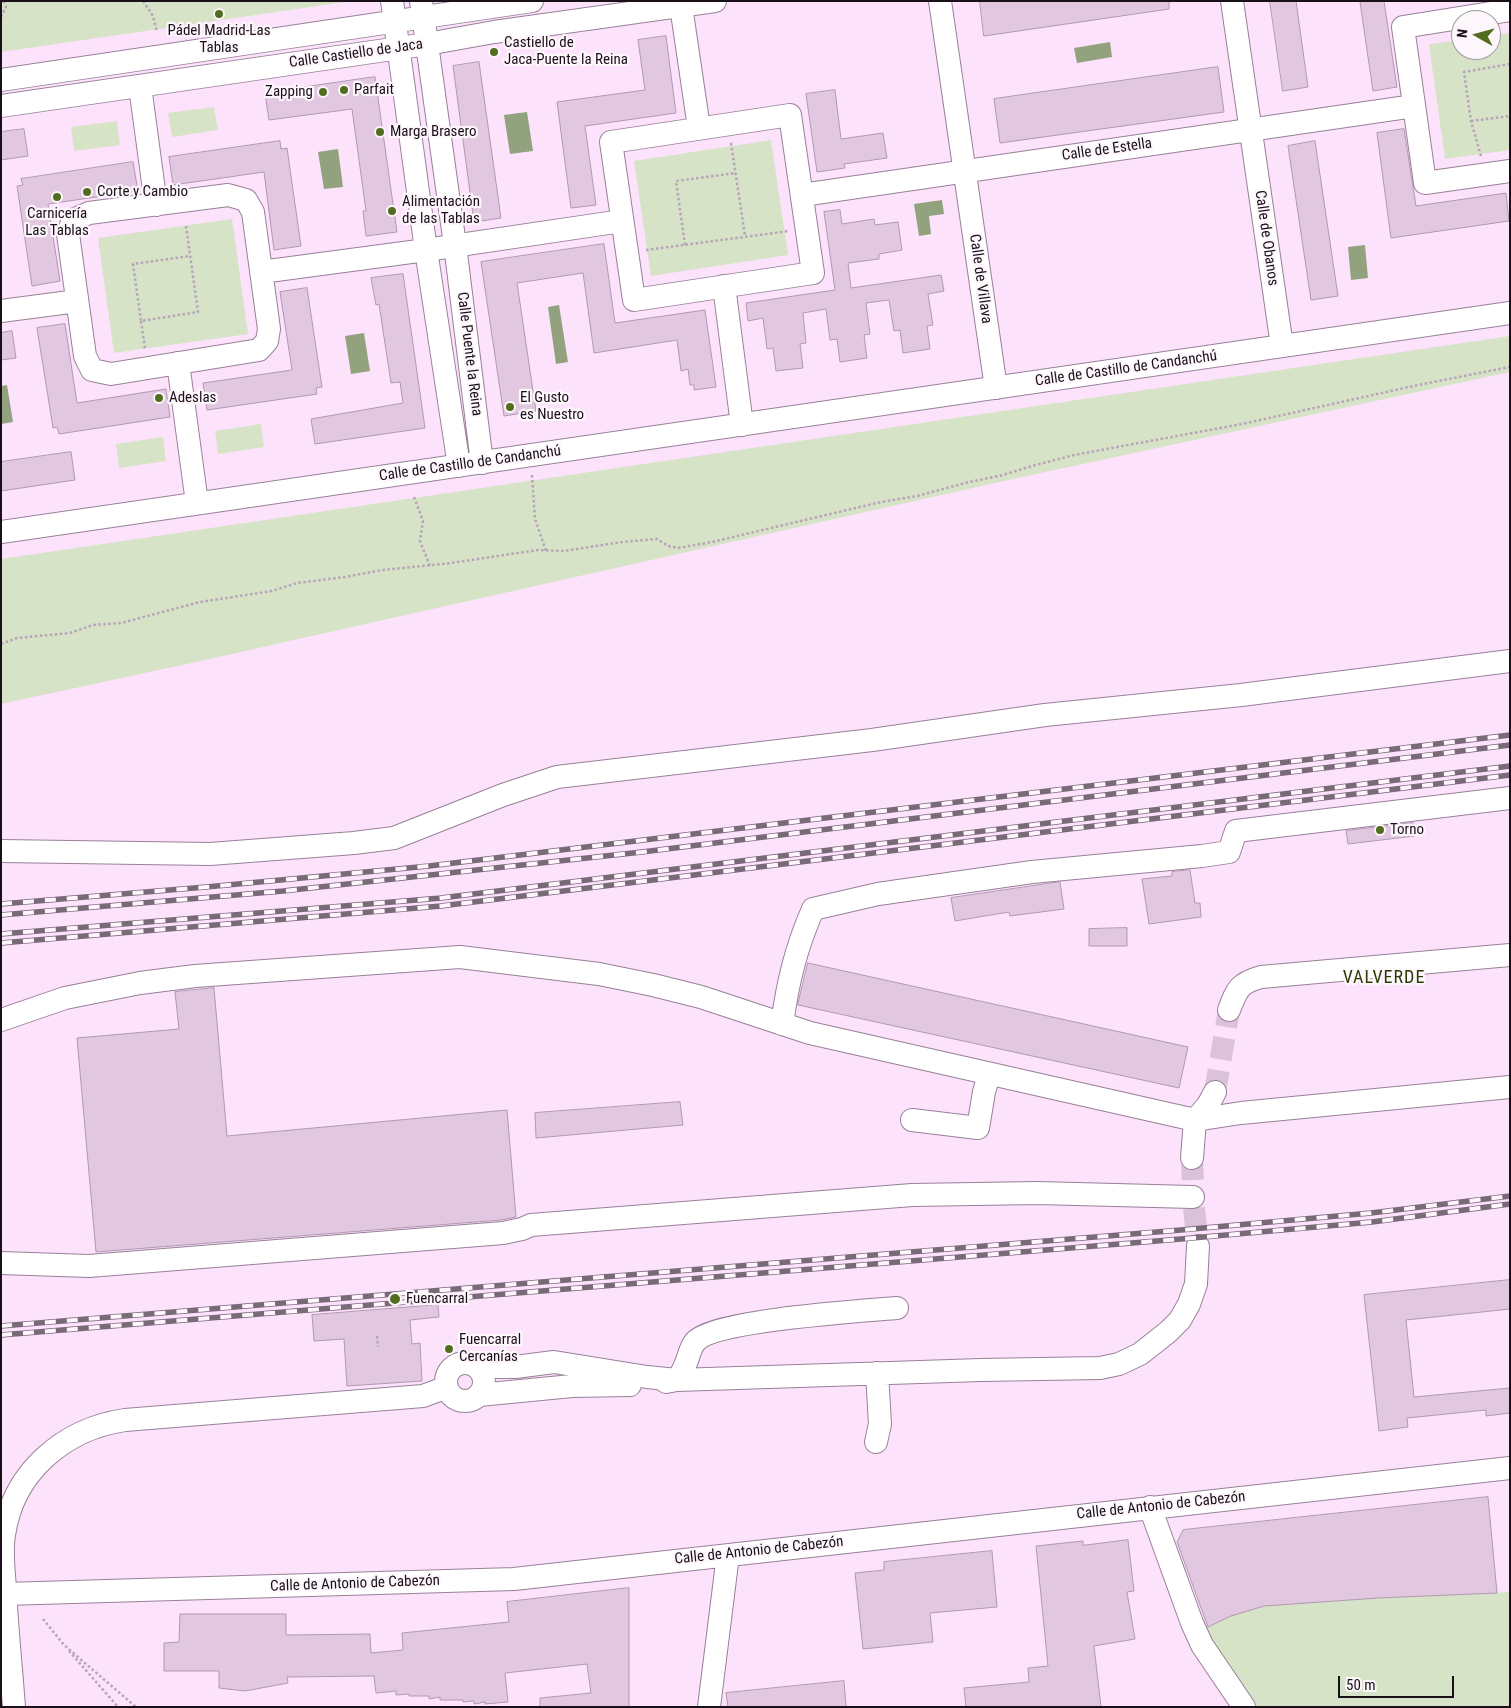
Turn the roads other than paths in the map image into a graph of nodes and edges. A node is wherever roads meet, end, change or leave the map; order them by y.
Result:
1 (532, 1) edge
2 (715, 1) edge
3 (940, 1) edge
4 (1232, 1) edge
5 (681, 6) junction
6 (1497, 8) edge
7 (422, 9) edge
8 (394, 12) edge
9 (426, 44) junction
10 (398, 48) junction
11 (1, 80) edge
12 (140, 86) junction
13 (1, 106) edge
14 (1414, 106) junction
15 (699, 128) junction
16 (1250, 130) junction
17 (964, 171) junction
18 (1510, 171) edge
19 (802, 195) junction
20 (156, 205) junction
21 (622, 221) junction
22 (455, 245) junction
23 (426, 250) junction
24 (261, 272) junction
25 (724, 286) junction
26 (77, 301) junction
27 (1, 312) edge
28 (1510, 313) edge
29 (1282, 346) junction
30 (178, 363) junction
31 (996, 388) junction
32 (742, 425) junction
33 (482, 463) junction
34 (459, 466) junction
35 (197, 503) junction
36 (1, 532) edge
37 (1510, 661) edge
38 (1510, 798) edge
39 (1, 851) edge
40 (1510, 955) edge
41 (1229, 1010) tunnel mouth
42 (1, 1020) edge
43 (782, 1024) junction
44 (989, 1074) junction
45 (1510, 1087) edge
46 (1216, 1092) tunnel mouth
47 (912, 1120) dead end
48 (1195, 1120) junction
49 (1192, 1158) tunnel mouth
50 (1193, 1197) dead end
51 (1198, 1246) tunnel mouth
52 (1, 1262) edge
53 (898, 1308) dead end
54 (477, 1367) junction
55 (877, 1373) junction
56 (677, 1380) junction
57 (447, 1387) junction
58 (478, 1395) junction
59 (876, 1442) dead end
60 (1510, 1468) edge
61 (1150, 1507) junction
62 (728, 1555) junction
63 (5, 1594) junction
64 (14, 1707) edge
65 (709, 1707) edge
66 (1244, 1707) edge

1 - 7 street, Calle Castiello de Jaca
2 - 5 street, Calle Castiello de Jaca
3 - 17 street, Calle de Villava
4 - 16 street, Calle de Obanos
5 - 9 street, Calle Castiello de Jaca
5 - 15 street
6 - 14 street
7 - 8 street, Calle Castiello de Jaca
7 - 9 street, Calle Puente la Reina
8 - 10 street, Calle Puente la Reina
8 - 11 street, Calle Castiello de Jaca
9 - 10 street, Calle Castiello de Jaca
9 - 22 street, Calle Puente la Reina
10 - 12 street, Calle Castiello de Jaca
10 - 23 street, Calle Puente la Reina
12 - 13 street, Calle Castiello de Jaca
12 - 20 street
14 - 16 street
14 - 18 street
15 - 19 street
15 - 21 street
16 - 17 street, Calle de Estella
16 - 29 street, Calle de Obanos
17 - 19 street
17 - 31 street, Calle de Villava
19 - 25 street
20 - 24 street
20 - 26 street
21 - 22 street
21 - 25 street
22 - 23 street
22 - 33 street, Calle Puente la Reina
23 - 24 street
23 - 34 street, Calle Puente la Reina
24 - 30 street
25 - 32 street
26 - 27 street
26 - 30 street
28 - 29 street, Calle de Castillo de Candanchú
29 - 31 street, Calle de Castillo de Candanchú
30 - 35 street
31 - 32 street, Calle de Castillo de Candanchú
32 - 33 street, Calle de Castillo de Candanchú
33 - 34 street, Calle de Castillo de Candanchú
34 - 35 street, Calle de Castillo de Candanchú
35 - 36 street, Calle de Castillo de Candanchú
37 - 39 street
38 - 43 street
40 - 41 street
42 - 43 street
43 - 44 street
44 - 47 street
44 - 48 street
45 - 48 street
46 - 48 street
48 - 49 street
50 - 52 street
51 - 55 street
53 - 56 street
54 - 56 street
54 - 57 street
54 - 58 street
55 - 56 street
55 - 59 street
56 - 58 street
57 - 58 street
57 - 63 street
60 - 61 street, Calle de Antonio de Cabezón
61 - 62 street, Calle de Antonio de Cabezón
61 - 66 street
62 - 63 street, Calle de Antonio de Cabezón
62 - 65 street
63 - 64 street

